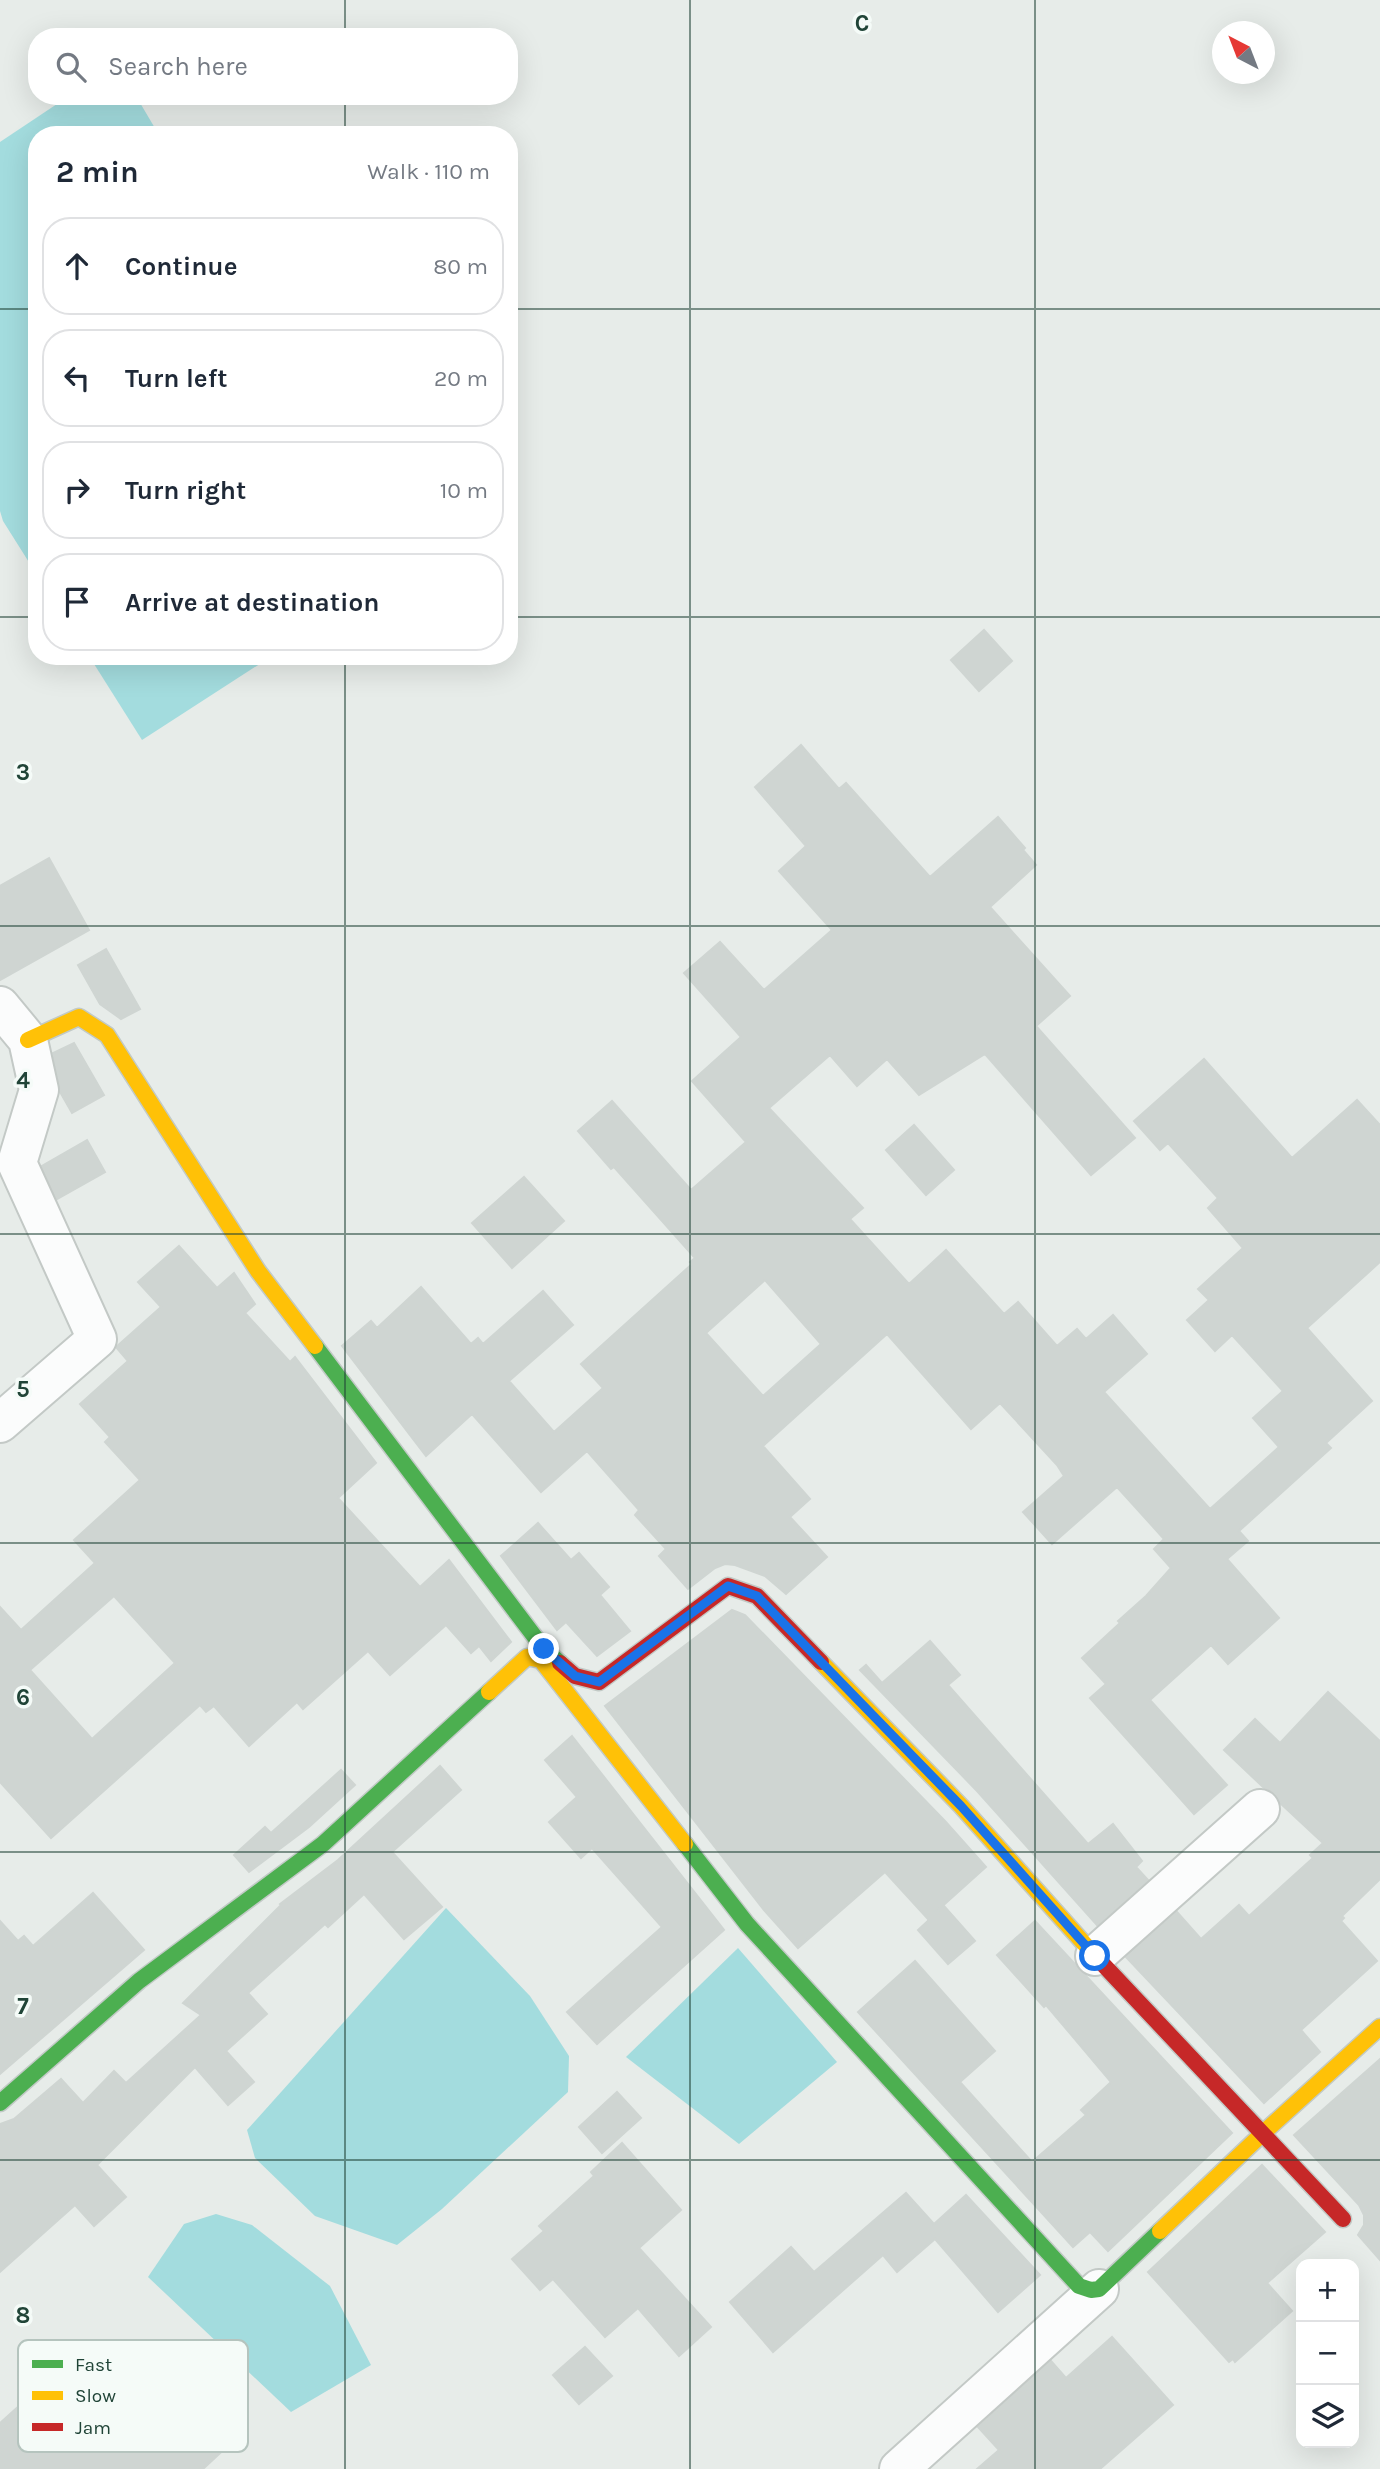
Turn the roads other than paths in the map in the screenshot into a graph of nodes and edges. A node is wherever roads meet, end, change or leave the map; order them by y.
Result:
1 (0, 1006) edge
2 (28, 1040) junction
3 (0, 1423) edge
4 (1260, 1810) dead end
5 (1095, 1956) junction
6 (1380, 2028) edge
7 (0, 2103) edge
8 (1262, 2134) junction
9 (1343, 2219) dead end
10 (1099, 2289) junction
11 (899, 2469) edge

1 - 2 street
2 - 3 street
2 - 5 street
4 - 5 street
5 - 8 street
6 - 8 street
7 - 10 street
8 - 9 street
8 - 10 street
10 - 11 street

